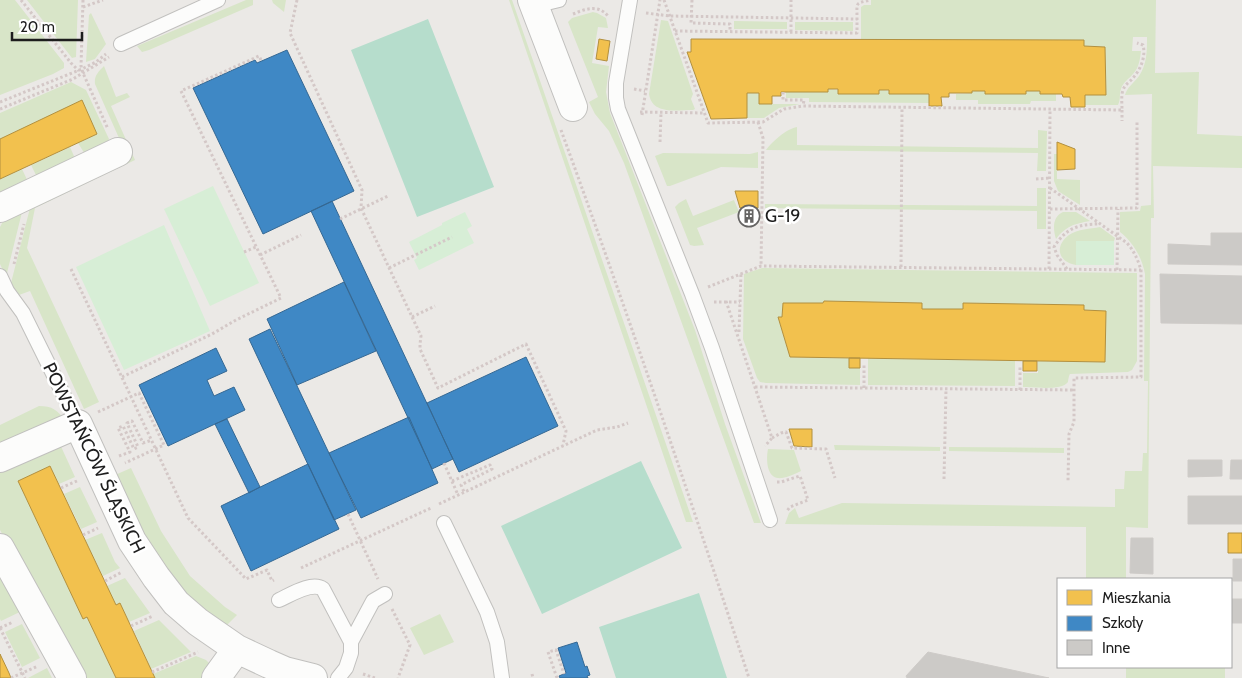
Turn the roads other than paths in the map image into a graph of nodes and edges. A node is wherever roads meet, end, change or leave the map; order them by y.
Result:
1 (218, 0) edge
2 (542, 2) edge
3 (629, 5) edge
4 (121, 44) road end
5 (566, 115) road end
6 (118, 152) road end
7 (0, 208) edge
8 (0, 276) edge
9 (87, 418) junction
10 (0, 458) edge
11 (770, 520) road end
12 (444, 522) dead end
13 (0, 548) edge
14 (385, 594) dead end
15 (279, 600) dead end
16 (351, 642) junction
17 (237, 649) junction
18 (271, 671) edge
19 (72, 678) edge
20 (216, 678) edge
21 (313, 678) edge
22 (338, 678) edge
23 (502, 678) edge

1 - 4 lane
2 - 5 street
3 - 11 lane
6 - 7 street
8 - 9 lane, POWSTAŃCÓW ŚLĄSKICH
9 - 10 street
9 - 17 street, POWSTAŃCÓW ŚLĄSKICH
12 - 23 lane
13 - 19 street
14 - 16 lane
15 - 16 lane
16 - 22 lane
17 - 18 street, POWSTAŃCÓW ŚLĄSKICH
17 - 20 street
18 - 21 street, POWSTAŃCÓW ŚLĄSKICH

